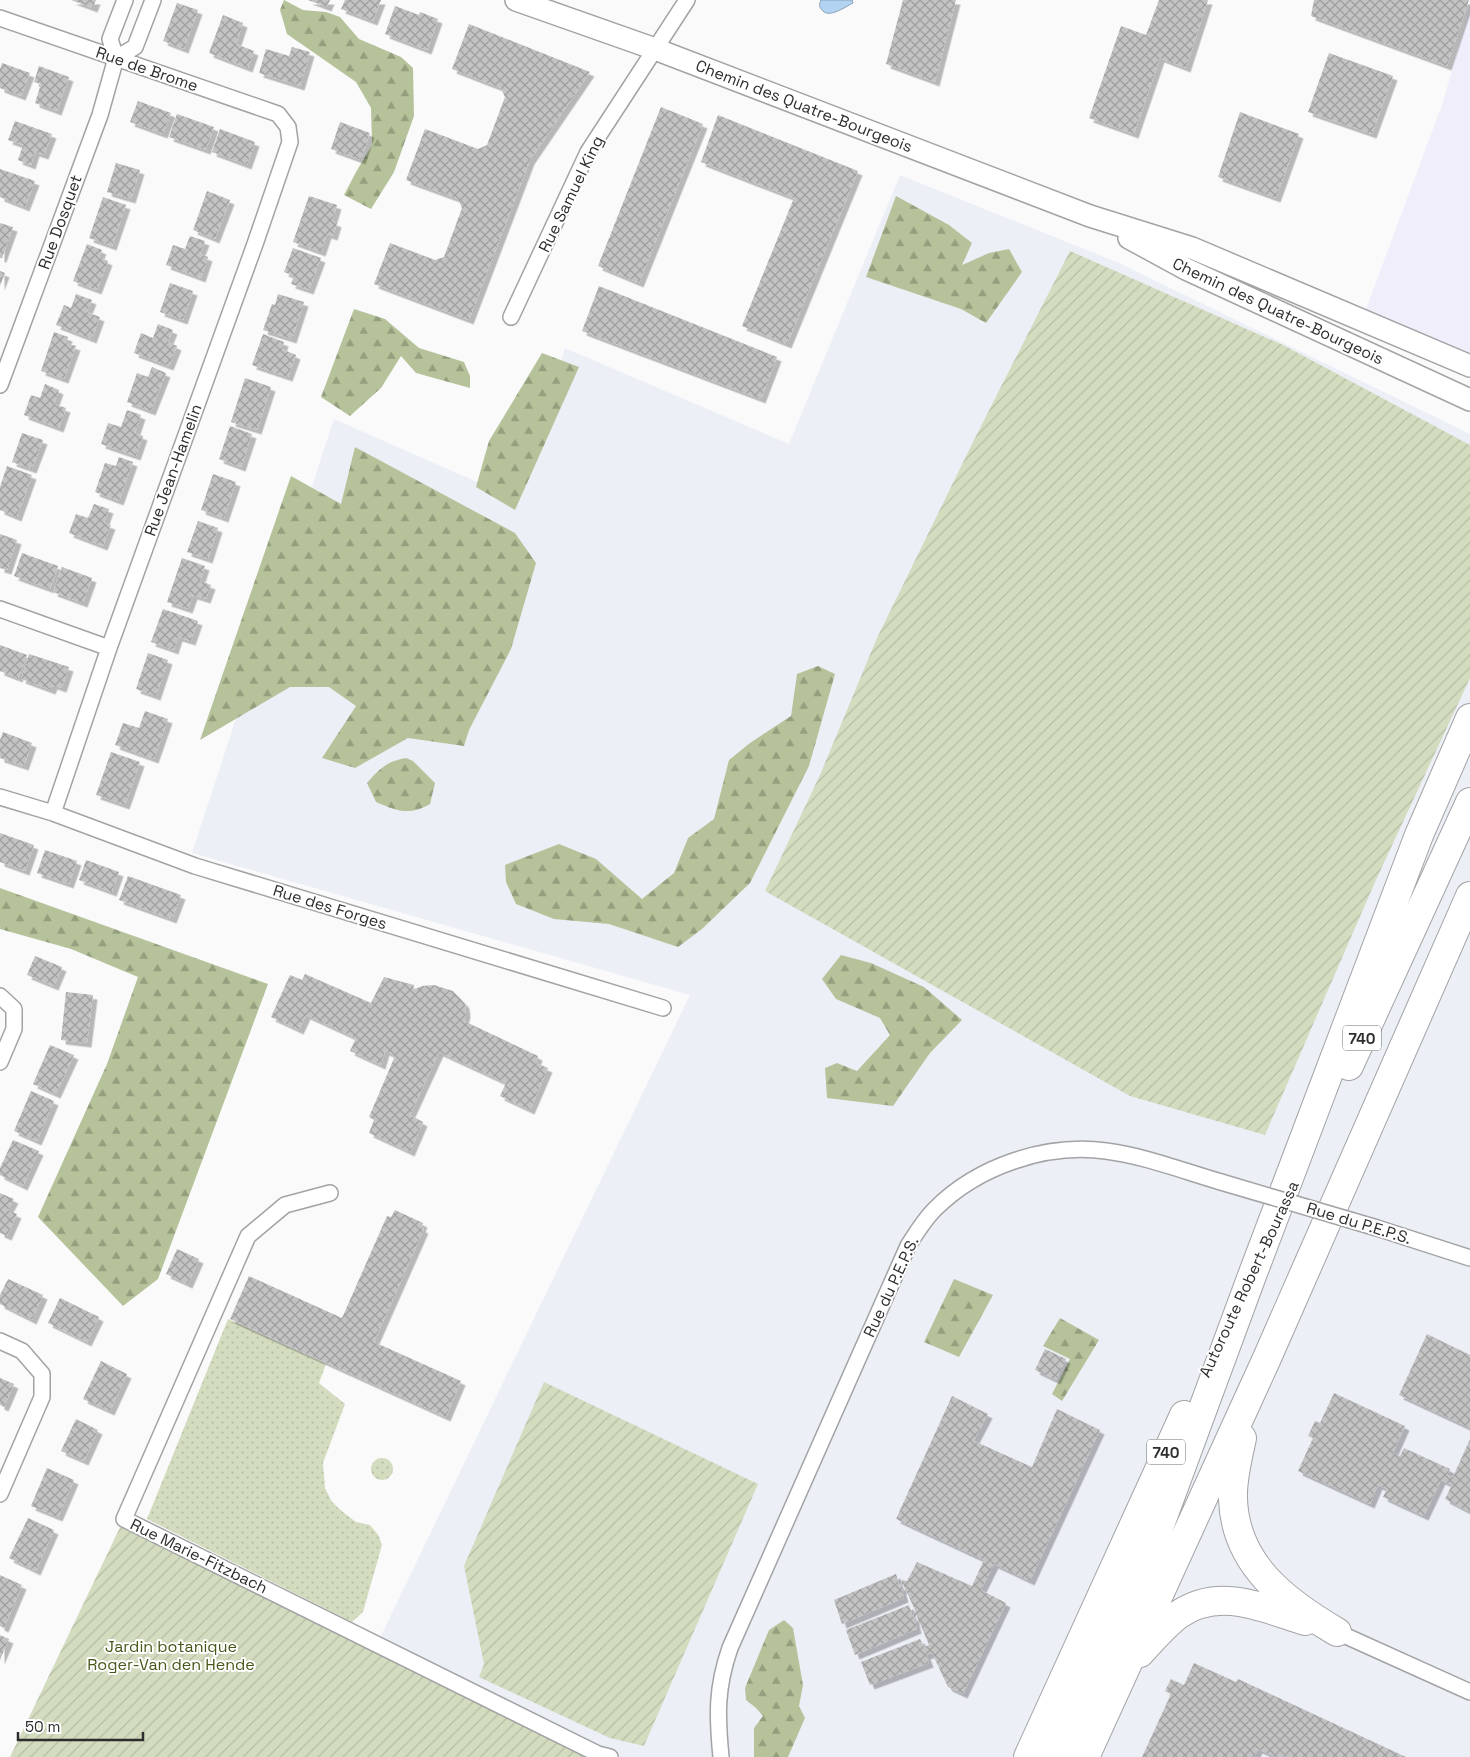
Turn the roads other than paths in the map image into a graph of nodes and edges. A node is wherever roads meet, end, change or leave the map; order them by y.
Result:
1 (125, 0) edge
2 (153, 0) edge
3 (516, 0) edge
4 (687, 0) edge
5 (0, 18) edge
6 (655, 49) junction
7 (116, 58) junction
8 (288, 127) joint
9 (1090, 216) junction
10 (511, 317) dead end
11 (1470, 366) edge
12 (0, 385) edge
13 (1470, 400) edge
14 (0, 609) edge
15 (109, 648) junction
16 (1470, 718) edge
17 (0, 797) edge
18 (1470, 802) edge
19 (53, 813) junction
20 (1470, 896) edge
21 (1470, 942) edge
22 (0, 996) edge
23 (663, 1008) dead end
24 (0, 1062) edge
25 (1354, 1158) junction
26 (330, 1193) dead end
27 (1470, 1258) edge
28 (1253, 1273) junction
29 (0, 1341) edge
30 (1266, 1358) junction
31 (0, 1494) edge
32 (1337, 1632) junction
33 (1124, 1670) junction
34 (1470, 1692) edge
35 (610, 1757) edge
36 (721, 1757) edge
37 (1028, 1757) edge
38 (1056, 1757) edge
39 (1085, 1757) edge

1 - 7 street, Rue Dosquet
2 - 7 street
3 - 6 main road, Chemin des Quatre-Bourgeois
4 - 6 street, Rue Samuel King
5 - 7 street, Rue de Brome
6 - 9 main road, Chemin des Quatre-Bourgeois
6 - 10 street, Rue Samuel King
7 - 8 street, Rue de Brome
7 - 12 street, Rue Dosquet
8 - 15 street, Rue Jean-Hamelin
9 - 11 main road, Chemin des Quatre-Bourgeois
9 - 13 main road, Chemin des Quatre-Bourgeois
14 - 15 street
15 - 19 street, Rue Jean-Hamelin
16 - 28 highway
17 - 19 street, Rue des Forges
18 - 28 highway, Autoroute Robert-Bourassa / 740
19 - 23 street, Rue des Forges
20 - 25 highway, 740
21 - 25 highway
22 - 24 street
25 - 30 highway, 740
26 - 35 street, Rue Marie-Fitzbach
27 - 36 street, Rue du P.E.P.S., bridge
28 - 37 highway, Autoroute Robert-Bourassa / 740
28 - 38 highway
29 - 31 street
30 - 32 highway
30 - 33 highway, 740
32 - 33 highway
32 - 34 street
33 - 39 highway, 740

